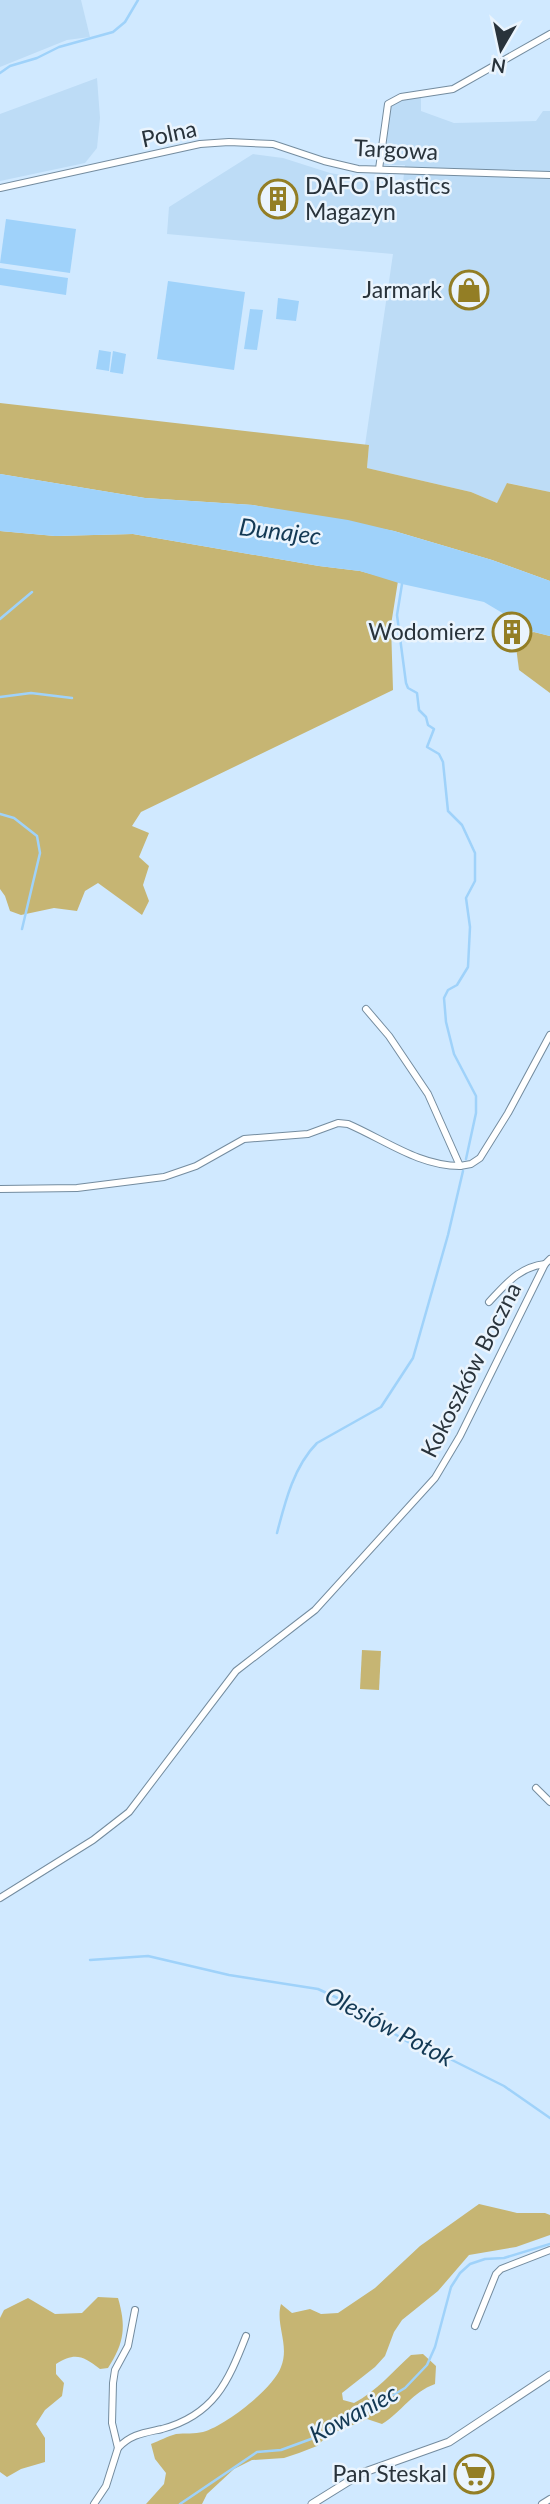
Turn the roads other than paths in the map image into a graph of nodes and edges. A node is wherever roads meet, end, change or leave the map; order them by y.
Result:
1 (550, 34) edge
2 (242, 142) joint
3 (379, 169) junction
4 (550, 175) edge
5 (0, 188) edge
6 (366, 1009) dead end
7 (550, 1035) edge
8 (460, 1166) junction
9 (0, 1189) edge
10 (547, 1261) edge
11 (489, 1302) dead end
12 (536, 1788) dead end
13 (550, 1802) edge
14 (0, 1898) edge
15 (550, 2250) edge
16 (135, 2310) dead end
17 (475, 2326) dead end
18 (246, 2336) dead end
19 (550, 2375) edge
20 (118, 2448) junction
21 (550, 2499) edge
22 (94, 2504) edge
23 (312, 2504) edge
24 (542, 2504) edge

1 - 3 street
2 - 3 street, Targowa
2 - 5 street, Polna
3 - 4 street, Targowa
6 - 8 street
7 - 8 street
8 - 9 street
10 - 11 street
10 - 14 street, Kokoszków Boczna
12 - 13 street
15 - 17 street
16 - 20 street
18 - 20 street
19 - 23 street
20 - 22 street
21 - 24 street

